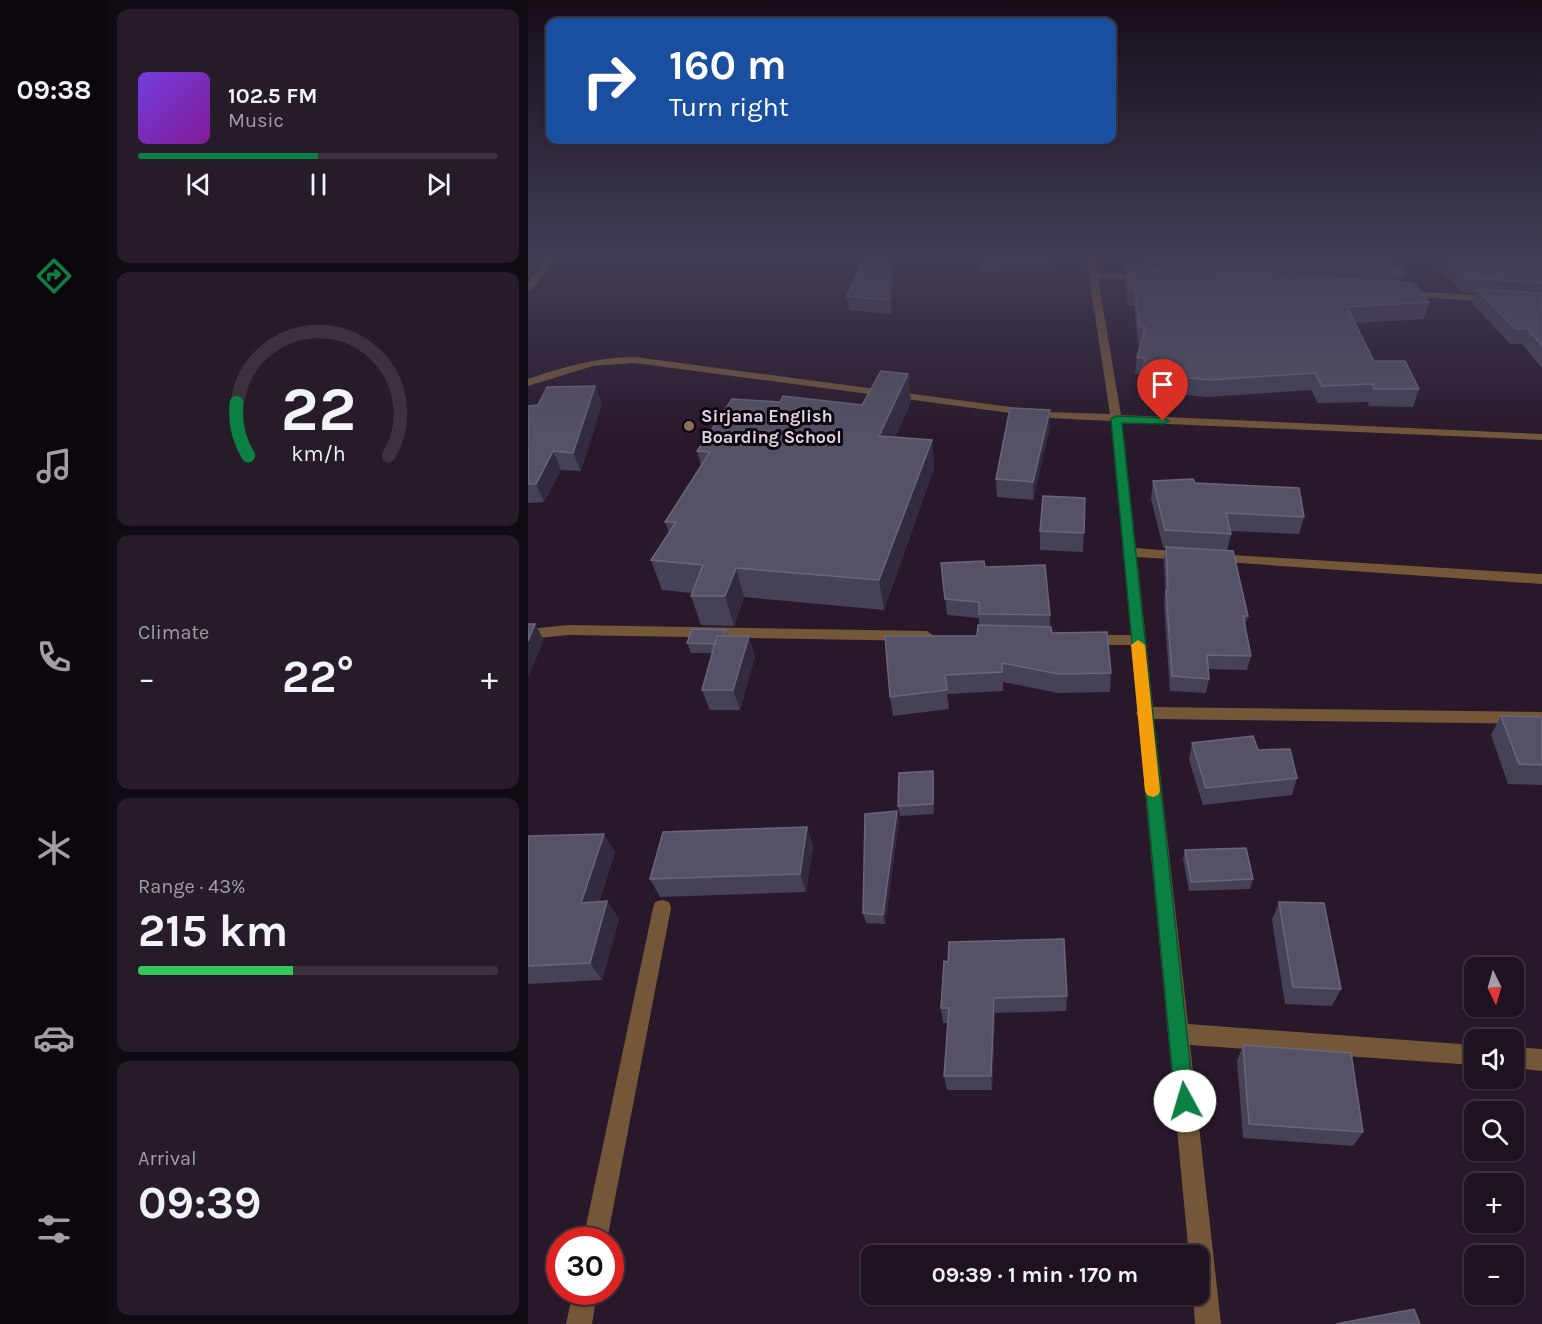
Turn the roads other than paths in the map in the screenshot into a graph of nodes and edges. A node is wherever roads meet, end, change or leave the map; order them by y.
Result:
1 (1099, 319) edge
2 (528, 383) edge
3 (1116, 419) junction
4 (1542, 437) edge
5 (1128, 552) junction
6 (1542, 579) edge
7 (528, 634) edge
8 (947, 637) edge
9 (1078, 639) edge
10 (1137, 640) junction
11 (1144, 713) junction
12 (1542, 718) edge
13 (662, 908) dead end
14 (1178, 1034) junction
15 (1464, 1054) edge
16 (1524, 1059) edge
17 (1542, 1060) edge
18 (598, 1227) edge
19 (583, 1305) edge
20 (579, 1324) edge
21 (1208, 1324) edge

1 - 3 street
2 - 3 street
3 - 4 street
3 - 5 street
5 - 6 street
5 - 10 street
7 - 8 street
9 - 10 street
10 - 11 street
11 - 12 street
11 - 14 street
13 - 18 street
14 - 15 street
14 - 21 street
16 - 17 street
19 - 20 street

